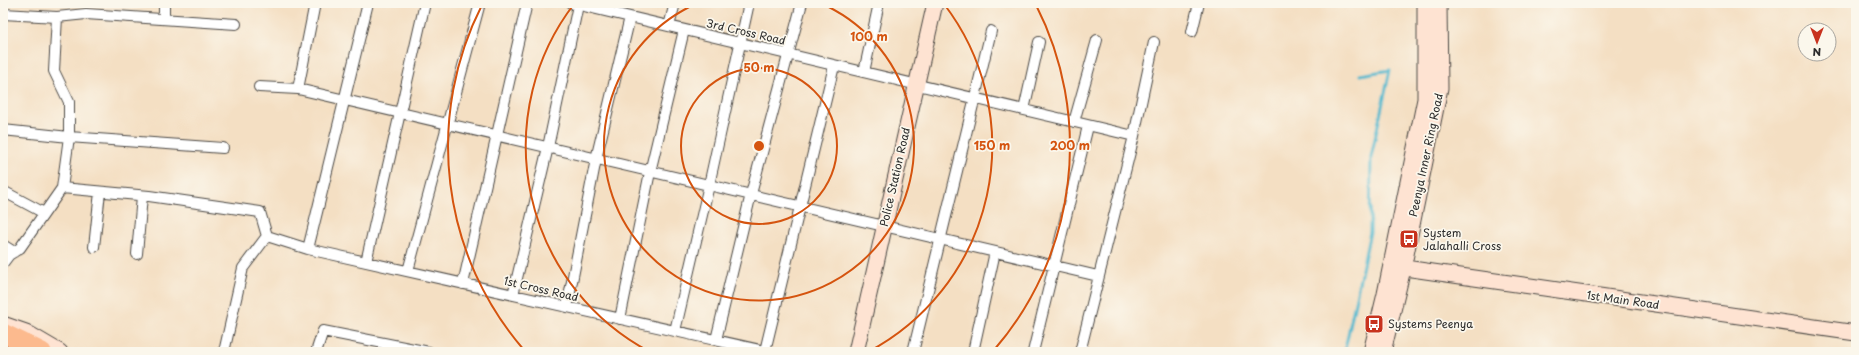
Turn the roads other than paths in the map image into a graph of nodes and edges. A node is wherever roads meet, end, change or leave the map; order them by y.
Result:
1 (164, 3) edge
2 (315, 3) edge
3 (368, 3) edge
4 (425, 3) edge
5 (480, 3) edge
6 (527, 3) edge
7 (675, 3) edge
8 (749, 3) edge
9 (802, 3) edge
10 (879, 3) edge
11 (935, 3) edge
12 (1199, 3) edge
13 (1425, 3) edge
14 (1439, 3) edge
15 (574, 4) edge
16 (604, 7) edge
17 (3, 14) edge
18 (57, 17) junction
19 (630, 17) junction
20 (164, 19) junction
21 (236, 24) dead end
22 (669, 26) junction
23 (684, 30) junction
24 (991, 31) dead end
25 (1192, 32) dead end
26 (1097, 40) dead end
27 (1039, 42) dead end
28 (1154, 42) dead end
29 (741, 43) junction
30 (788, 54) junction
31 (834, 66) junction
32 (864, 72) junction
33 (916, 85) junction
34 (259, 87) dead end
35 (298, 89) junction
36 (974, 98) junction
37 (344, 100) junction
38 (1024, 110) junction
39 (400, 113) junction
40 (1074, 122) junction
41 (448, 124) junction
42 (1088, 126) junction
43 (3, 130) edge
44 (498, 136) junction
45 (1134, 136) junction
46 (69, 137) junction
47 (223, 148) dead end
48 (548, 148) junction
49 (596, 159) junction
50 (650, 172) junction
51 (709, 185) junction
52 (62, 188) junction
53 (3, 192) edge
54 (100, 192) junction
55 (750, 194) junction
56 (142, 196) junction
57 (799, 206) junction
58 (44, 213) junction
59 (884, 226) junction
60 (267, 236) junction
61 (939, 239) junction
62 (3, 246) edge
63 (94, 247) dead end
64 (308, 249) junction
65 (14, 252) junction
66 (995, 252) junction
67 (137, 254) dead end
68 (366, 262) junction
69 (3, 263) edge
70 (1054, 266) junction
71 (1397, 267) junction
72 (408, 271) junction
73 (1098, 276) junction
74 (463, 284) junction
75 (514, 295) junction
76 (567, 307) junction
77 (620, 319) junction
78 (3, 324) edge
79 (675, 331) junction
80 (3, 333) edge
81 (1856, 333) edge
82 (716, 340) junction
83 (3, 347) edge
84 (14, 352) edge
85 (42, 352) edge
86 (60, 352) edge
87 (224, 352) edge
88 (316, 352) edge
89 (429, 352) edge
90 (767, 352) edge
91 (856, 352) edge
92 (913, 352) edge
93 (973, 352) edge
94 (1033, 352) edge
95 (1080, 352) edge
96 (1372, 352) edge
97 (1383, 352) edge

1 - 20 street
2 - 35 street
3 - 37 street
4 - 39 street
5 - 41 street
6 - 44 street
7 - 22 street
8 - 29 street
9 - 30 street
10 - 32 street
11 - 33 street, Police Station Road
12 - 25 street
13 - 71 street, Peenya Inner Ring Road
14 - 71 street, Peenya Inner Ring Road
15 - 16 street, 3rd Cross Road
15 - 48 street
16 - 19 street, 3rd Cross Road
17 - 18 street
18 - 20 street
18 - 46 street
19 - 22 street, 3rd Cross Road
19 - 49 street
20 - 21 street
22 - 23 street, 3rd Cross Road
23 - 29 street, 3rd Cross Road
23 - 50 street
24 - 36 street
26 - 40 street
27 - 38 street
28 - 45 street
29 - 30 street, 3rd Cross Road
29 - 51 street
30 - 31 street, 3rd Cross Road
30 - 55 street
31 - 32 street, 3rd Cross Road
31 - 57 street
32 - 33 street, 3rd Cross Road
33 - 36 street, 3rd Cross Road
33 - 59 street, Police Station Road
34 - 35 street
35 - 37 street
36 - 38 street, 3rd Cross Road
36 - 61 street
37 - 39 street
37 - 64 street
38 - 40 street, 3rd Cross Road
39 - 41 street
39 - 68 street
40 - 42 street, 3rd Cross Road
41 - 44 street
41 - 72 street
42 - 45 street, 3rd Cross Road
42 - 70 street
43 - 46 street
44 - 48 street
44 - 74 street
45 - 73 street
46 - 47 street
46 - 52 street
48 - 49 street
48 - 75 street
49 - 50 street
49 - 76 street
50 - 51 street
50 - 77 street
51 - 55 street
51 - 79 street
52 - 54 street
52 - 58 street
53 - 58 street
54 - 56 street
54 - 63 street
55 - 57 street
55 - 82 street
56 - 60 street
56 - 67 street
57 - 59 street
57 - 90 street
58 - 65 street
59 - 61 street
59 - 91 street, Police Station Road
60 - 64 street, 1st Cross Road
60 - 87 street
61 - 66 street
61 - 92 street
62 - 65 street
64 - 68 street, 1st Cross Road
65 - 69 street
66 - 70 street
66 - 93 street
68 - 72 street, 1st Cross Road
70 - 73 street
70 - 94 street
71 - 81 street, 1st Main Road
71 - 96 street, Peenya Inner Ring Road
71 - 97 street, Peenya Inner Ring Road
72 - 74 street, 1st Cross Road
73 - 95 street
74 - 75 street, 1st Cross Road
75 - 76 street, 1st Cross Road
76 - 77 street, 1st Cross Road
77 - 79 street, 1st Cross Road
78 - 86 street
79 - 82 street, 1st Cross Road
80 - 85 highway
82 - 90 street, 1st Cross Road
83 - 84 highway
88 - 89 street

